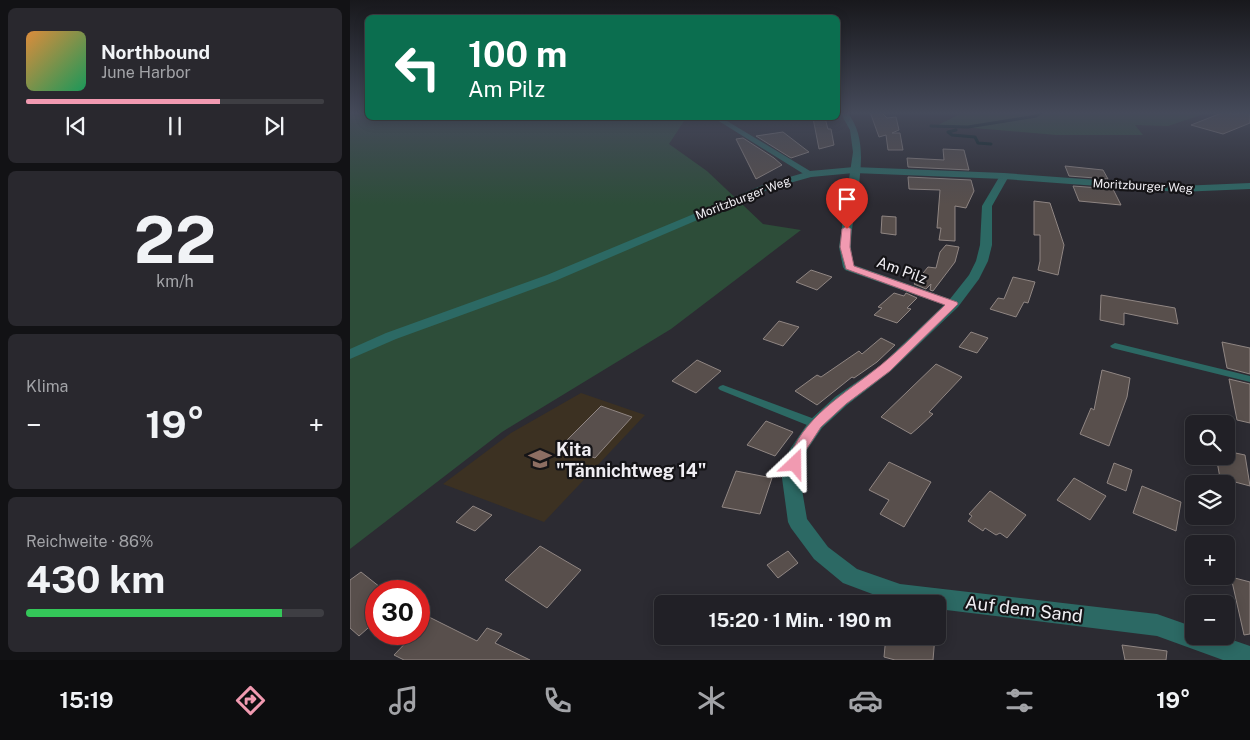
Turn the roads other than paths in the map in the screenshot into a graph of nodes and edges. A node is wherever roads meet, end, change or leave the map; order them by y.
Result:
1 (759, 143) edge
2 (856, 143) edge
3 (854, 170) junction
4 (810, 174) junction
5 (1004, 176) junction
6 (1250, 186) edge
7 (953, 304) junction
8 (1114, 346) dead end
9 (350, 354) edge
10 (1250, 379) edge
11 (723, 388) dead end
12 (816, 424) junction
13 (1250, 658) edge

1 - 4 street
2 - 3 street
3 - 4 street, Moritzburger Weg
3 - 5 street, Moritzburger Weg
3 - 7 street, Am Pilz
4 - 9 street, Moritzburger Weg
5 - 6 street, Moritzburger Weg
5 - 7 street, Auf dem Sand
7 - 12 street, Auf dem Sand
8 - 10 lane
11 - 12 lane
12 - 13 street, Auf dem Sand

